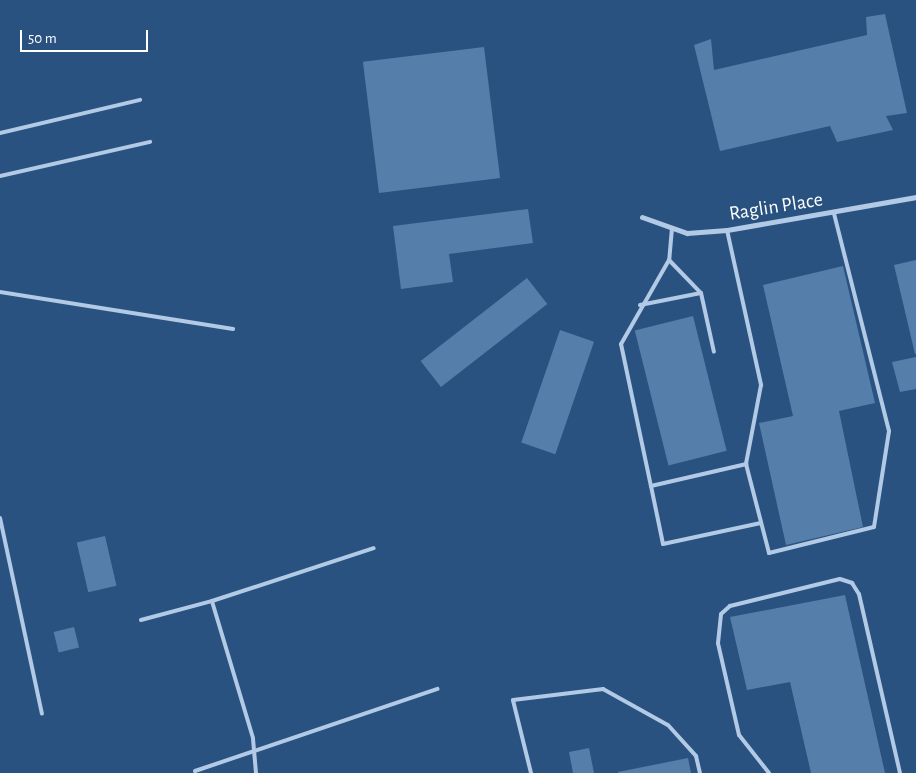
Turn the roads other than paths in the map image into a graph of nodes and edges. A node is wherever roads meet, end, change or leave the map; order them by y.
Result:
1 (140, 100) dead end
2 (0, 133) edge
3 (150, 142) dead end
4 (0, 176) edge
5 (916, 197) edge
6 (834, 214) junction
7 (642, 217) dead end
8 (672, 228) junction
9 (727, 230) junction
10 (669, 260) junction
11 (0, 292) edge
12 (701, 293) junction
13 (640, 306) junction
14 (232, 329) dead end
15 (714, 352) dead end
16 (746, 464) junction
17 (651, 486) junction
18 (0, 518) edge
19 (761, 524) junction
20 (374, 548) dead end
21 (212, 600) junction
22 (141, 620) dead end
23 (437, 690) dead end
24 (42, 714) dead end
25 (252, 752) junction
26 (196, 771) dead end
27 (256, 773) edge
28 (531, 773) edge
29 (700, 773) edge
30 (769, 773) edge
31 (900, 773) edge

1 - 2 lane
3 - 4 lane
5 - 6 street, Raglin Place
6 - 9 street, Raglin Place
6 - 19 lane
7 - 8 street, Raglin Place
8 - 9 street, Raglin Place
8 - 10 lane
9 - 16 lane
10 - 12 lane
10 - 13 lane
11 - 14 lane
12 - 13 lane
12 - 15 lane
13 - 17 lane
16 - 17 lane
16 - 19 lane
17 - 19 lane
18 - 24 lane
20 - 21 lane
21 - 22 lane
21 - 25 lane
23 - 25 lane
25 - 26 lane
25 - 27 lane
28 - 29 lane
30 - 31 lane

